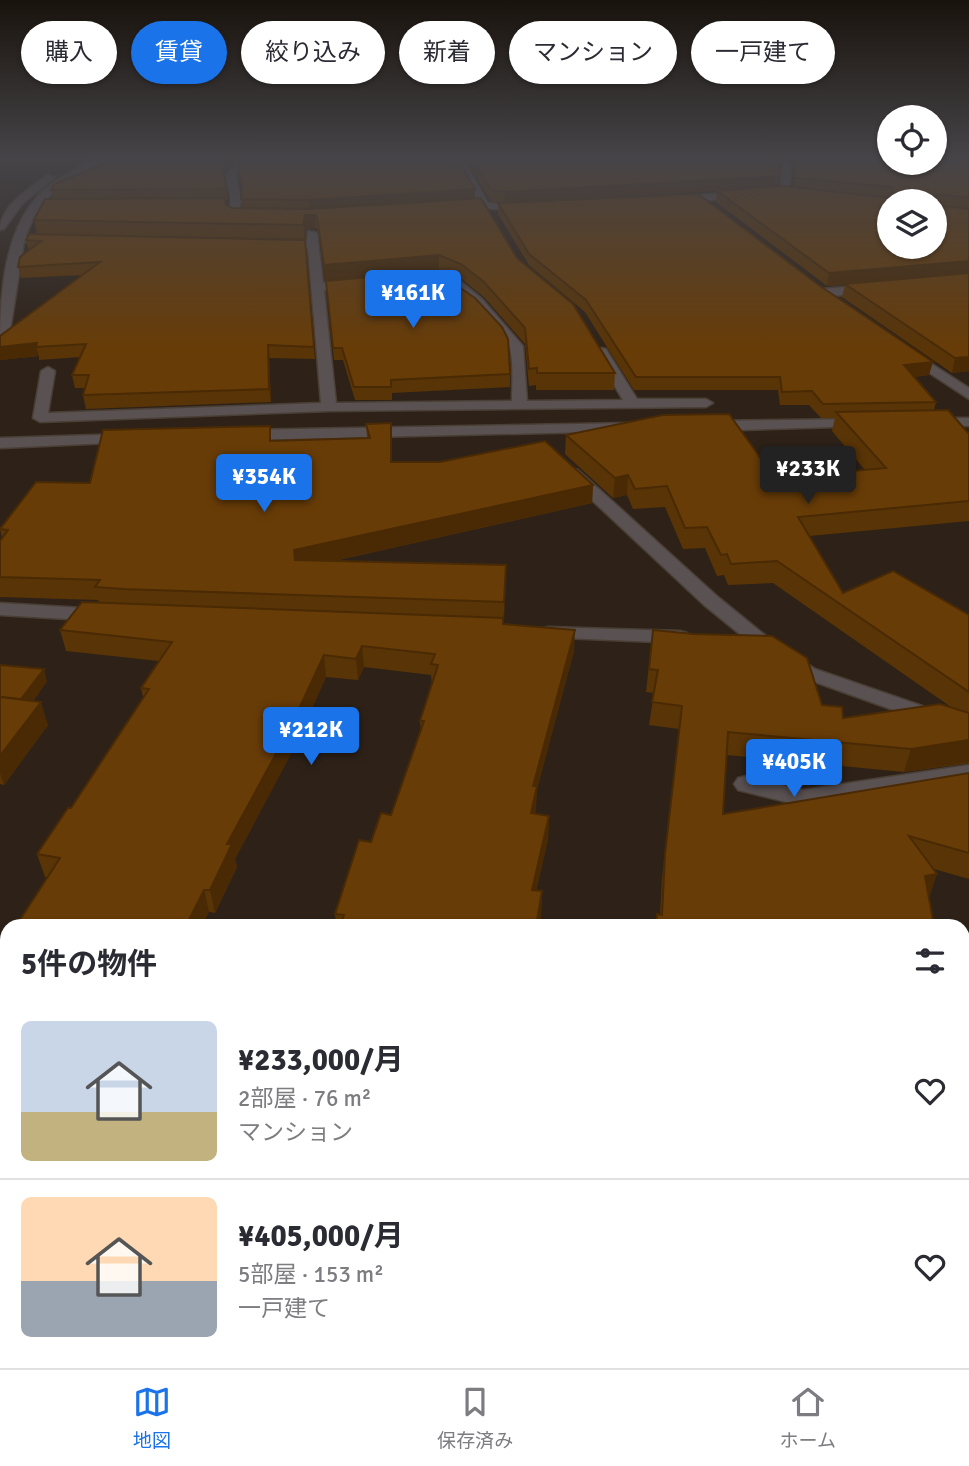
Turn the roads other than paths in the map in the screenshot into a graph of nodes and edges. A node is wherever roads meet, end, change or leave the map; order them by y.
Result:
1 (26, 223) edge
2 (311, 223) edge
3 (20, 239) junction
4 (74, 240) edge
5 (261, 243) edge
6 (313, 245) junction
7 (411, 278) edge
8 (371, 282) edge
9 (317, 287) junction
10 (885, 287) edge
11 (834, 301) edge
12 (0, 338) edge
13 (592, 338) edge
14 (902, 348) edge
15 (48, 371) dead end
16 (969, 395) edge
17 (706, 403) dead end
18 (633, 404) junction
19 (527, 405) junction
20 (329, 407) junction
21 (969, 422) edge
22 (885, 423) edge
23 (913, 423) edge
24 (647, 427) edge
25 (689, 427) edge
26 (536, 429) junction
27 (225, 436) edge
28 (146, 438) edge
29 (0, 443) edge
30 (0, 609) edge
31 (114, 616) edge
32 (522, 632) edge
33 (704, 638) edge
34 (732, 639) edge
35 (759, 640) junction
36 (969, 730) edge
37 (969, 773) edge
38 (746, 784) dead end

1 - 3 street
2 - 6 street
3 - 4 street
3 - 12 street
5 - 6 street
6 - 9 street
7 - 19 street
8 - 9 street
9 - 20 street
10 - 11 street
13 - 18 street
14 - 16 street
15 - 20 street
17 - 18 street
18 - 19 street
19 - 20 street
19 - 26 street
21 - 23 street
22 - 25 street
24 - 26 street
26 - 27 street
26 - 35 street
28 - 29 street
30 - 31 street
32 - 33 street
34 - 35 street
35 - 36 street
37 - 38 street

